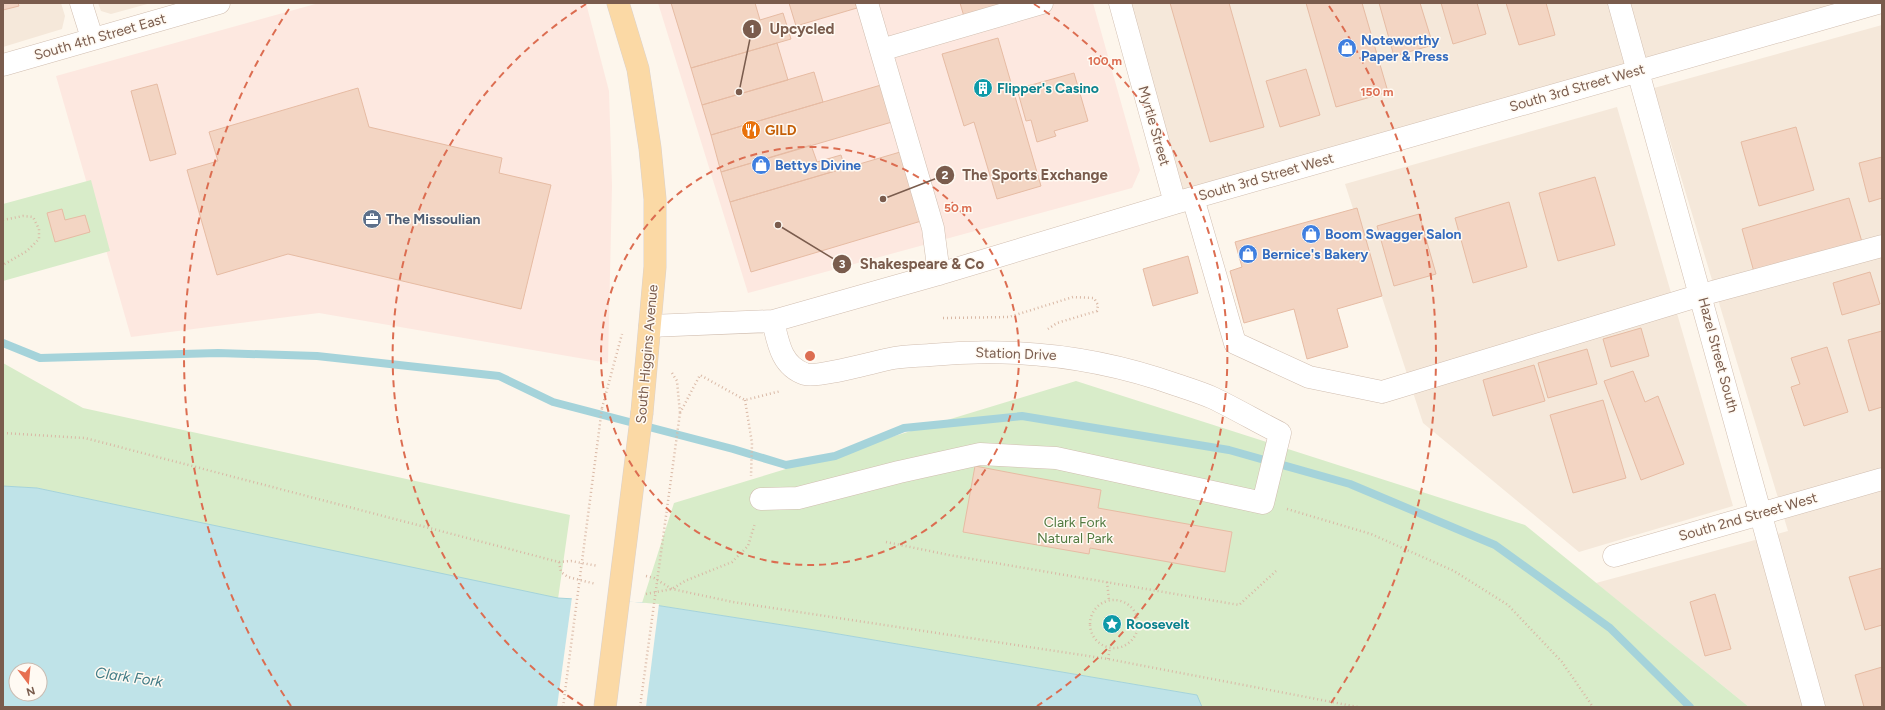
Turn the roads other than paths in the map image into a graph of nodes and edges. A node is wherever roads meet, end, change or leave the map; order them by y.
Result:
1 (81, 3) edge
2 (219, 3) edge
3 (618, 3) edge
4 (867, 3) edge
5 (1042, 3) edge
6 (1120, 3) edge
7 (1619, 3) edge
8 (1878, 3) edge
9 (92, 38) junction
10 (881, 50) junction
11 (3, 65) edge
12 (1639, 70) junction
13 (1184, 201) junction
14 (1882, 246) edge
15 (939, 274) junction
16 (1701, 295) junction
17 (773, 321) junction
18 (650, 326) junction
19 (1882, 479) edge
20 (759, 508) road end
21 (1761, 512) junction
22 (1614, 556) dead end
23 (605, 707) edge
24 (1814, 707) edge

1 - 9 street
2 - 9 street, South 4th Street East
3 - 18 main road, South Higgins Avenue
4 - 10 street
5 - 10 street
6 - 13 street, Myrtle Street
7 - 12 street, Hazel Street South
8 - 12 street, South 3rd Street West
9 - 11 street, South 4th Street East
10 - 15 street
12 - 13 street, South 3rd Street West
12 - 16 street, Hazel Street South
13 - 15 street, South 3rd Street West
13 - 16 street, Myrtle Street
14 - 16 street, Myrtle Street
15 - 17 street, South 3rd Street West
16 - 21 street, Hazel Street South
17 - 18 street, South 3rd Street West
17 - 20 street, Station Drive
18 - 23 main road, South Higgins Avenue, bridge
19 - 21 street, South 2nd Street West
21 - 22 street, South 2nd Street West
21 - 24 street, Hazel Street South

